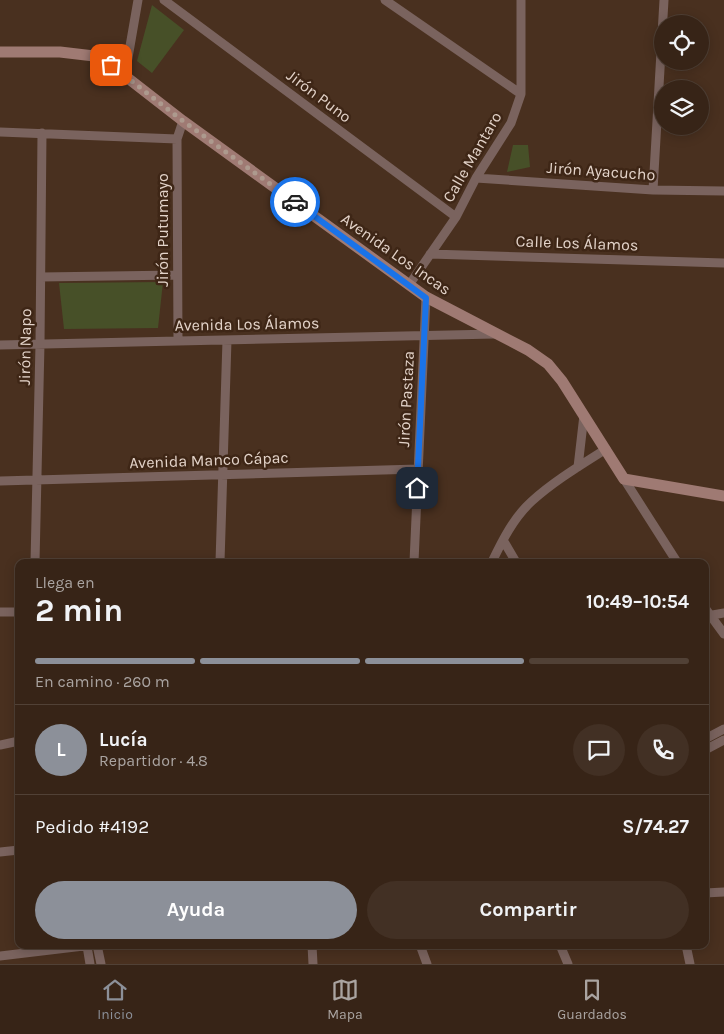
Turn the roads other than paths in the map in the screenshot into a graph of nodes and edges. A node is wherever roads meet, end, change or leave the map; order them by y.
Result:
1 (138, 0) edge
2 (164, 0) edge
3 (385, 0) edge
4 (521, 0) edge
5 (664, 0) edge
6 (0, 52) edge
7 (125, 75) junction
8 (521, 94) junction
9 (183, 121) junction
10 (0, 132) edge
11 (42, 133) junction
12 (177, 139) junction
13 (476, 178) junction
14 (653, 190) junction
15 (724, 190) edge
16 (456, 217) junction
17 (430, 254) junction
18 (724, 263) edge
19 (177, 275) junction
20 (41, 277) junction
21 (409, 285) junction
22 (426, 298) junction
23 (494, 334) junction
24 (424, 336) junction
25 (228, 340) junction
26 (178, 341) junction
27 (40, 344) junction
28 (0, 345) edge
29 (584, 416) junction
30 (606, 449) junction
31 (578, 467) junction
32 (418, 469) junction
33 (224, 474) junction
34 (624, 479) junction
35 (38, 480) junction
36 (0, 481) edge
37 (724, 496) edge
38 (502, 540) junction
39 (36, 559) edge
40 (220, 559) edge
41 (414, 559) edge
42 (493, 559) edge
43 (514, 559) edge
44 (675, 559) edge
45 (1, 612) edge
46 (15, 612) edge
47 (724, 612) edge
48 (709, 613) edge
49 (709, 615) edge
50 (724, 634) edge
51 (724, 729) edge
52 (709, 737) edge
53 (724, 740) edge
54 (15, 742) edge
55 (0, 744) edge
56 (709, 748) edge
57 (15, 850) edge
58 (0, 852) edge
59 (724, 892) edge
60 (709, 894) edge
61 (57, 949) edge
62 (90, 949) edge
63 (98, 949) edge
64 (312, 949) edge
65 (421, 949) edge
66 (562, 949) edge
67 (687, 949) edge
68 (0, 956) edge
69 (90, 964) edge
70 (101, 964) edge
71 (313, 964) edge
72 (427, 964) edge
73 (568, 964) edge
74 (690, 964) edge

1 - 7 street
2 - 16 street, Jirón Puno
3 - 8 street
4 - 8 street, Calle Mantaro
5 - 14 street
6 - 7 street, Avenida Los Incas
7 - 9 street, Avenida Los Incas
8 - 13 street, Calle Mantaro
9 - 12 street, Jirón Putumayo
9 - 21 street, Avenida Los Incas
10 - 11 street
11 - 12 street
11 - 20 street, Jirón Napo
12 - 19 street, Jirón Putumayo
13 - 14 street, Jirón Ayacucho
13 - 16 street, Calle Mantaro
14 - 15 street, Jirón Ayacucho
16 - 17 street, Calle Mantaro
17 - 18 street, Calle Los Álamos
17 - 21 street, Calle Mantaro
19 - 20 street
19 - 26 street, Jirón Putumayo
20 - 27 street, Jirón Napo
21 - 22 street, Avenida Los Incas
22 - 23 street, Avenida Los Incas
22 - 24 street, Jirón Pastaza
23 - 24 street, Avenida Los Álamos
23 - 29 street, Avenida Los Incas
24 - 25 street, Avenida Los Álamos
24 - 32 street, Jirón Pastaza
25 - 26 street, Avenida Los Álamos
25 - 33 street
26 - 27 street, Avenida Los Álamos
27 - 28 street, Avenida Los Álamos
27 - 35 street, Jirón Napo
29 - 30 street, Avenida Los Incas
29 - 31 street
30 - 31 street
30 - 34 street, Avenida Los Incas
31 - 38 street
32 - 33 street, Avenida Manco Cápac
32 - 41 street, Jirón Pastaza
33 - 35 street, Avenida Manco Cápac
33 - 40 street
34 - 37 street
34 - 44 street, Avenida Los Incas
35 - 36 street, Avenida Manco Cápac
35 - 39 street, Jirón Napo
38 - 42 street
38 - 43 street
45 - 46 street
47 - 48 street
49 - 50 street
51 - 52 street
53 - 56 street
54 - 55 street
57 - 58 street
59 - 60 street
61 - 68 street
62 - 69 street
63 - 70 street
64 - 71 street
65 - 72 street
66 - 73 street
67 - 74 street

